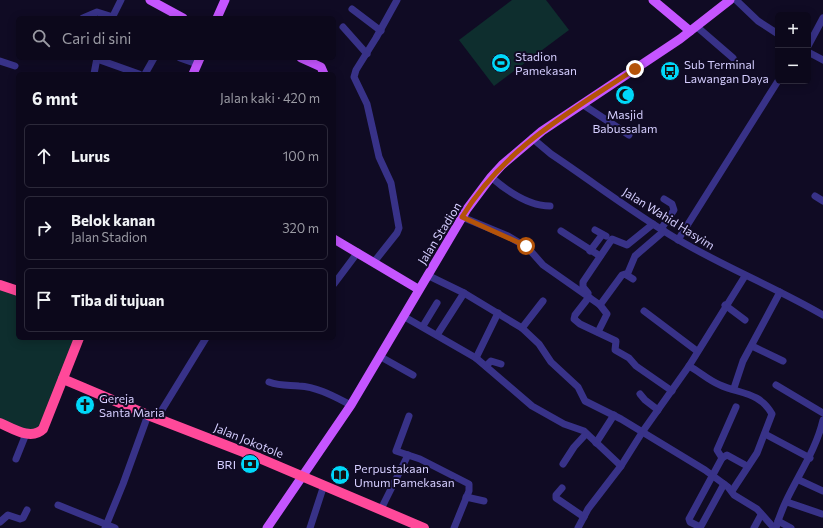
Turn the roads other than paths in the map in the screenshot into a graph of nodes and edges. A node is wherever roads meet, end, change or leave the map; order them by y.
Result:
1 (121, 0) edge
2 (150, 0) edge
3 (225, 0) edge
4 (397, 0) edge
5 (653, 0) edge
6 (730, 0) edge
7 (736, 0) edge
8 (352, 9) dead end
9 (88, 16) edge
10 (110, 16) edge
11 (113, 16) edge
12 (179, 16) edge
13 (220, 16) edge
14 (823, 18) edge
15 (343, 27) dead end
16 (693, 29) junction
17 (381, 31) junction
18 (775, 32) edge
19 (811, 40) edge
20 (367, 54) junction
21 (811, 54) edge
22 (733, 58) dead end
23 (97, 60) edge
24 (100, 60) edge
25 (153, 60) edge
26 (305, 60) edge
27 (823, 60) edge
28 (0, 61) edge
29 (198, 61) edge
30 (12, 65) dead end
31 (94, 72) edge
32 (134, 72) edge
33 (146, 72) edge
34 (194, 72) edge
35 (323, 72) edge
36 (776, 84) edge
37 (582, 104) junction
38 (629, 135) dead end
39 (532, 138) junction
40 (491, 177) junction
41 (815, 196) dead end
42 (664, 199) dead end
43 (823, 201) edge
44 (550, 206) dead end
45 (462, 217) junction
46 (653, 224) junction
47 (595, 230) dead end
48 (662, 230) junction
49 (561, 231) dead end
50 (602, 235) junction
51 (612, 239) junction
52 (336, 240) edge
53 (678, 240) junction
54 (590, 250) junction
55 (358, 252) junction
56 (600, 256) junction
57 (378, 265) junction
58 (427, 275) junction
59 (745, 276) junction
60 (336, 281) edge
61 (0, 285) edge
62 (16, 290) edge
63 (418, 290) junction
64 (780, 292) junction
65 (464, 293) junction
66 (589, 297) junction
67 (543, 301) dead end
68 (438, 303) dead end
69 (599, 303) junction
70 (725, 305) junction
71 (644, 311) dead end
72 (498, 313) junction
73 (823, 315) edge
74 (403, 316) junction
75 (745, 320) dead end
76 (423, 326) junction
77 (522, 328) junction
78 (598, 332) junction
79 (437, 335) junction
80 (78, 340) edge
81 (205, 340) edge
82 (752, 346) junction
83 (697, 351) junction
84 (381, 357) junction
85 (476, 358) junction
86 (783, 361) dead end
87 (501, 364) dead end
88 (486, 366) junction
89 (689, 366) junction
90 (413, 375) dead end
91 (63, 379) junction
92 (268, 382) dead end
93 (776, 385) dead end
94 (734, 388) junction
95 (672, 391) junction
96 (640, 394) dead end
97 (351, 405) junction
98 (736, 407) dead end
99 (658, 410) junction
100 (823, 413) edge
101 (614, 415) junction
102 (152, 416) junction
103 (409, 416) dead end
104 (823, 420) edge
105 (0, 423) edge
106 (643, 431) junction
107 (26, 434) junction
108 (586, 434) junction
109 (765, 434) junction
110 (596, 443) junction
111 (820, 445) edge
112 (408, 455) junction
113 (722, 458) junction
114 (810, 458) junction
115 (16, 459) dead end
116 (563, 464) dead end
117 (621, 466) junction
118 (747, 466) junction
119 (713, 476) junction
120 (312, 480) junction
121 (799, 480) junction
122 (724, 484) junction
123 (562, 488) dead end
124 (732, 491) junction
125 (823, 491) edge
126 (466, 497) junction
127 (484, 502) dead end
128 (787, 502) junction
129 (58, 505) dead end
130 (381, 509) junction
131 (27, 510) dead end
132 (822, 514) dead end
133 (761, 515) junction
134 (584, 517) junction
135 (0, 522) edge
136 (776, 526) edge
137 (106, 527) edge
138 (115, 528) edge
139 (267, 528) edge
140 (310, 528) edge
141 (424, 528) edge
142 (454, 528) edge
143 (578, 528) edge
144 (700, 528) edge
145 (754, 528) edge
146 (791, 528) edge

1 - 11 street
2 - 12 main road
3 - 13 main road
4 - 17 street
5 - 16 main road
6 - 16 main road, Jalan Stadion
7 - 18 street
8 - 17 street
9 - 10 street
14 - 19 street
15 - 20 street
16 - 22 street
16 - 37 main road, Jalan Stadion
17 - 20 street
20 - 57 street
21 - 27 street
23 - 31 street
24 - 32 street
25 - 33 street
26 - 35 main road
28 - 30 street
29 - 34 main road
36 - 53 street
37 - 38 street
37 - 39 main road, Jalan Stadion
39 - 40 main road, Jalan Stadion
39 - 46 street, Jalan Wahid Hasyim
40 - 44 street
40 - 45 main road, Jalan Stadion
41 - 43 street
42 - 48 street
45 - 58 main road, Jalan Stadion
45 - 66 street
46 - 48 street, Jalan Wahid Hasyim
46 - 51 street
47 - 50 street
48 - 53 street, Jalan Wahid Hasyim
48 - 69 street
49 - 54 street
50 - 51 street
50 - 54 street
51 - 56 street
52 - 55 main road
53 - 59 street, Jalan Wahid Hasyim
54 - 56 street
55 - 57 main road
55 - 60 street
56 - 69 street
57 - 63 main road
58 - 63 main road, Jalan Stadion
58 - 65 street
59 - 64 street, Jalan Wahid Hasyim
59 - 70 street
61 - 62 highway
63 - 74 main road, Jalan Stadion
64 - 73 street, Jalan Wahid Hasyim
64 - 82 street
65 - 72 street
65 - 79 street
66 - 69 street
66 - 78 street
67 - 77 street
68 - 76 street
69 - 78 street
70 - 75 street
70 - 83 street
71 - 83 street
72 - 77 street
72 - 85 street
74 - 76 street
74 - 84 main road, Jalan Stadion
76 - 79 street
77 - 101 street
78 - 95 street
79 - 85 street
80 - 91 highway
81 - 102 street
82 - 86 street
82 - 94 street
83 - 89 street
84 - 90 street
84 - 97 main road, Jalan Stadion
85 - 88 street
87 - 88 street
88 - 108 street
89 - 94 street
89 - 95 street
91 - 102 highway, Jalan Jokotole
91 - 107 highway
92 - 97 street
93 - 100 street
94 - 109 street
95 - 99 street
96 - 99 street
97 - 120 main road, Jalan Stadion
98 - 113 street
99 - 106 street
101 - 106 street
101 - 110 street
102 - 120 highway, Jalan Jokotole
102 - 137 street
103 - 112 street
104 - 111 street
105 - 107 highway
106 - 117 street
106 - 119 street
107 - 115 street
108 - 110 street
108 - 116 street
109 - 114 street
109 - 118 street
110 - 117 street
111 - 114 street
112 - 126 street
112 - 130 street
113 - 118 street
113 - 119 street
114 - 121 street
117 - 134 street
118 - 124 street
119 - 122 street
119 - 144 street
120 - 130 highway, Jalan Jokotole
120 - 139 main road, Jalan Stadion
120 - 140 street
121 - 125 street
121 - 128 street
122 - 124 street
122 - 144 street
123 - 134 street
124 - 133 street
126 - 127 street
126 - 142 street
128 - 132 street
128 - 136 street
129 - 137 street
130 - 141 highway, Jalan Jokotole
131 - 135 street
133 - 136 street
133 - 145 street
134 - 143 street
136 - 146 street
137 - 138 street

